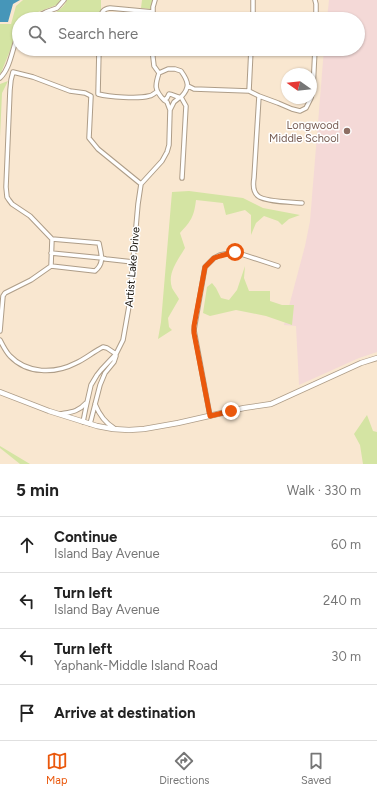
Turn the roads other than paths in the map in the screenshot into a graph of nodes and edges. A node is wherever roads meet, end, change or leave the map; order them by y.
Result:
1 (64, 0) edge
2 (155, 0) edge
3 (254, 0) edge
4 (315, 0) edge
5 (46, 12) edge
6 (102, 12) edge
7 (153, 12) joint
8 (253, 12) edge
9 (316, 12) edge
10 (12, 51) edge
11 (99, 56) edge
12 (153, 56) edge
13 (251, 56) edge
14 (315, 56) edge
15 (159, 73) junction
16 (0, 78) edge
17 (188, 86) junction
18 (249, 91) junction
19 (157, 92) junction
20 (259, 96) junction
21 (180, 98) junction
22 (164, 100) junction
23 (170, 110) junction
24 (182, 178) dead end
25 (141, 184) junction
26 (302, 203) dead end
27 (52, 239) junction
28 (51, 253) junction
29 (102, 258) junction
30 (133, 262) junction
31 (50, 266) junction
32 (278, 266) dead end
33 (0, 332) edge
34 (0, 340) edge
35 (116, 354) junction
36 (377, 358) edge
37 (0, 392) edge
38 (87, 402) junction
39 (95, 403) junction
40 (58, 414) junction
41 (210, 416) junction
42 (83, 422) junction
43 (90, 424) junction
44 (115, 429) junction

1 - 5 street
2 - 7 street
3 - 8 street
4 - 9 street
6 - 7 street
10 - 16 street
11 - 19 street
12 - 15 street
13 - 18 street
14 - 20 street
15 - 17 street
15 - 19 street
17 - 18 street
17 - 21 street
18 - 20 street
19 - 22 street
20 - 26 street
21 - 22 street
21 - 23 street
21 - 24 street
22 - 23 street
23 - 25 street
25 - 27 street
25 - 30 street, Artist Lake Drive
27 - 28 street
27 - 29 street
28 - 29 street
28 - 31 street
29 - 30 street
29 - 31 street
30 - 35 street, Artist Lake Drive
31 - 33 street
32 - 41 street
34 - 35 street
35 - 38 street, Artist Lake Drive
35 - 39 street
36 - 41 main road
37 - 40 main road
38 - 40 street
38 - 42 street, Artist Lake Drive
39 - 43 street
39 - 44 street
40 - 42 main road
41 - 44 main road
42 - 43 main road
43 - 44 main road

